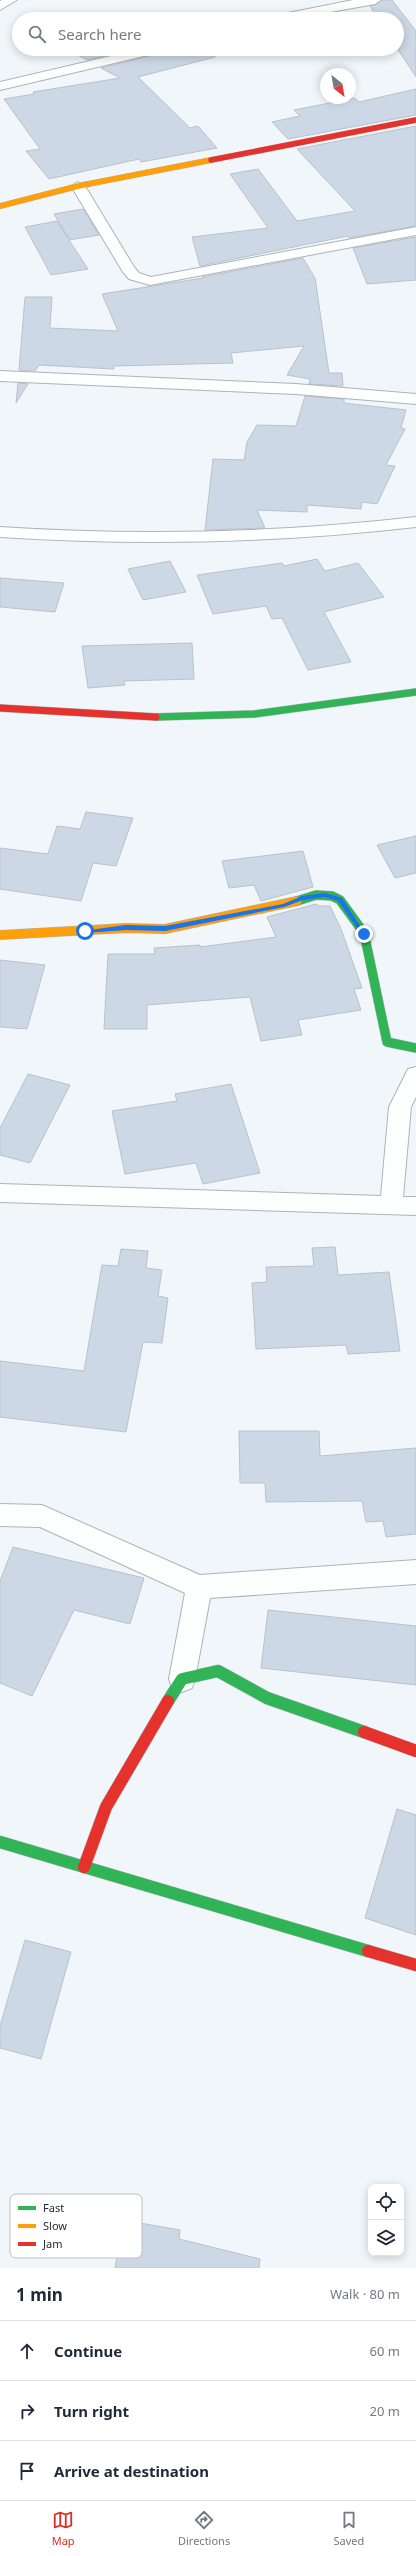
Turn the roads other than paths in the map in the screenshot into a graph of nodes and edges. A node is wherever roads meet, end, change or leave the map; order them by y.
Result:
1 (11, 0) edge
2 (375, 0) edge
3 (0, 6) edge
4 (306, 12) edge
5 (127, 56) edge
6 (0, 86) edge
7 (416, 120) edge
8 (78, 186) junction
9 (0, 206) edge
10 (416, 231) edge
11 (0, 376) edge
12 (416, 399) edge
13 (416, 522) edge
14 (0, 532) edge
15 (416, 692) edge
16 (0, 708) edge
17 (0, 935) edge
18 (416, 1048) edge
19 (416, 1075) edge
20 (0, 1193) edge
21 (391, 1206) junction
22 (416, 1206) edge
23 (0, 1515) edge
24 (416, 1572) edge
25 (199, 1587) junction
26 (182, 1679) junction
27 (416, 1751) edge
28 (0, 1842) edge
29 (84, 1867) junction
30 (416, 1965) edge

1 - 3 street
2 - 4 street
5 - 6 street
7 - 8 street
8 - 9 street
8 - 10 street
11 - 12 street
13 - 14 street
15 - 16 street
17 - 18 street
19 - 21 street
20 - 21 street
21 - 22 street
23 - 25 street
24 - 25 street
25 - 26 street
26 - 27 street
26 - 29 street
28 - 29 street
29 - 30 street

